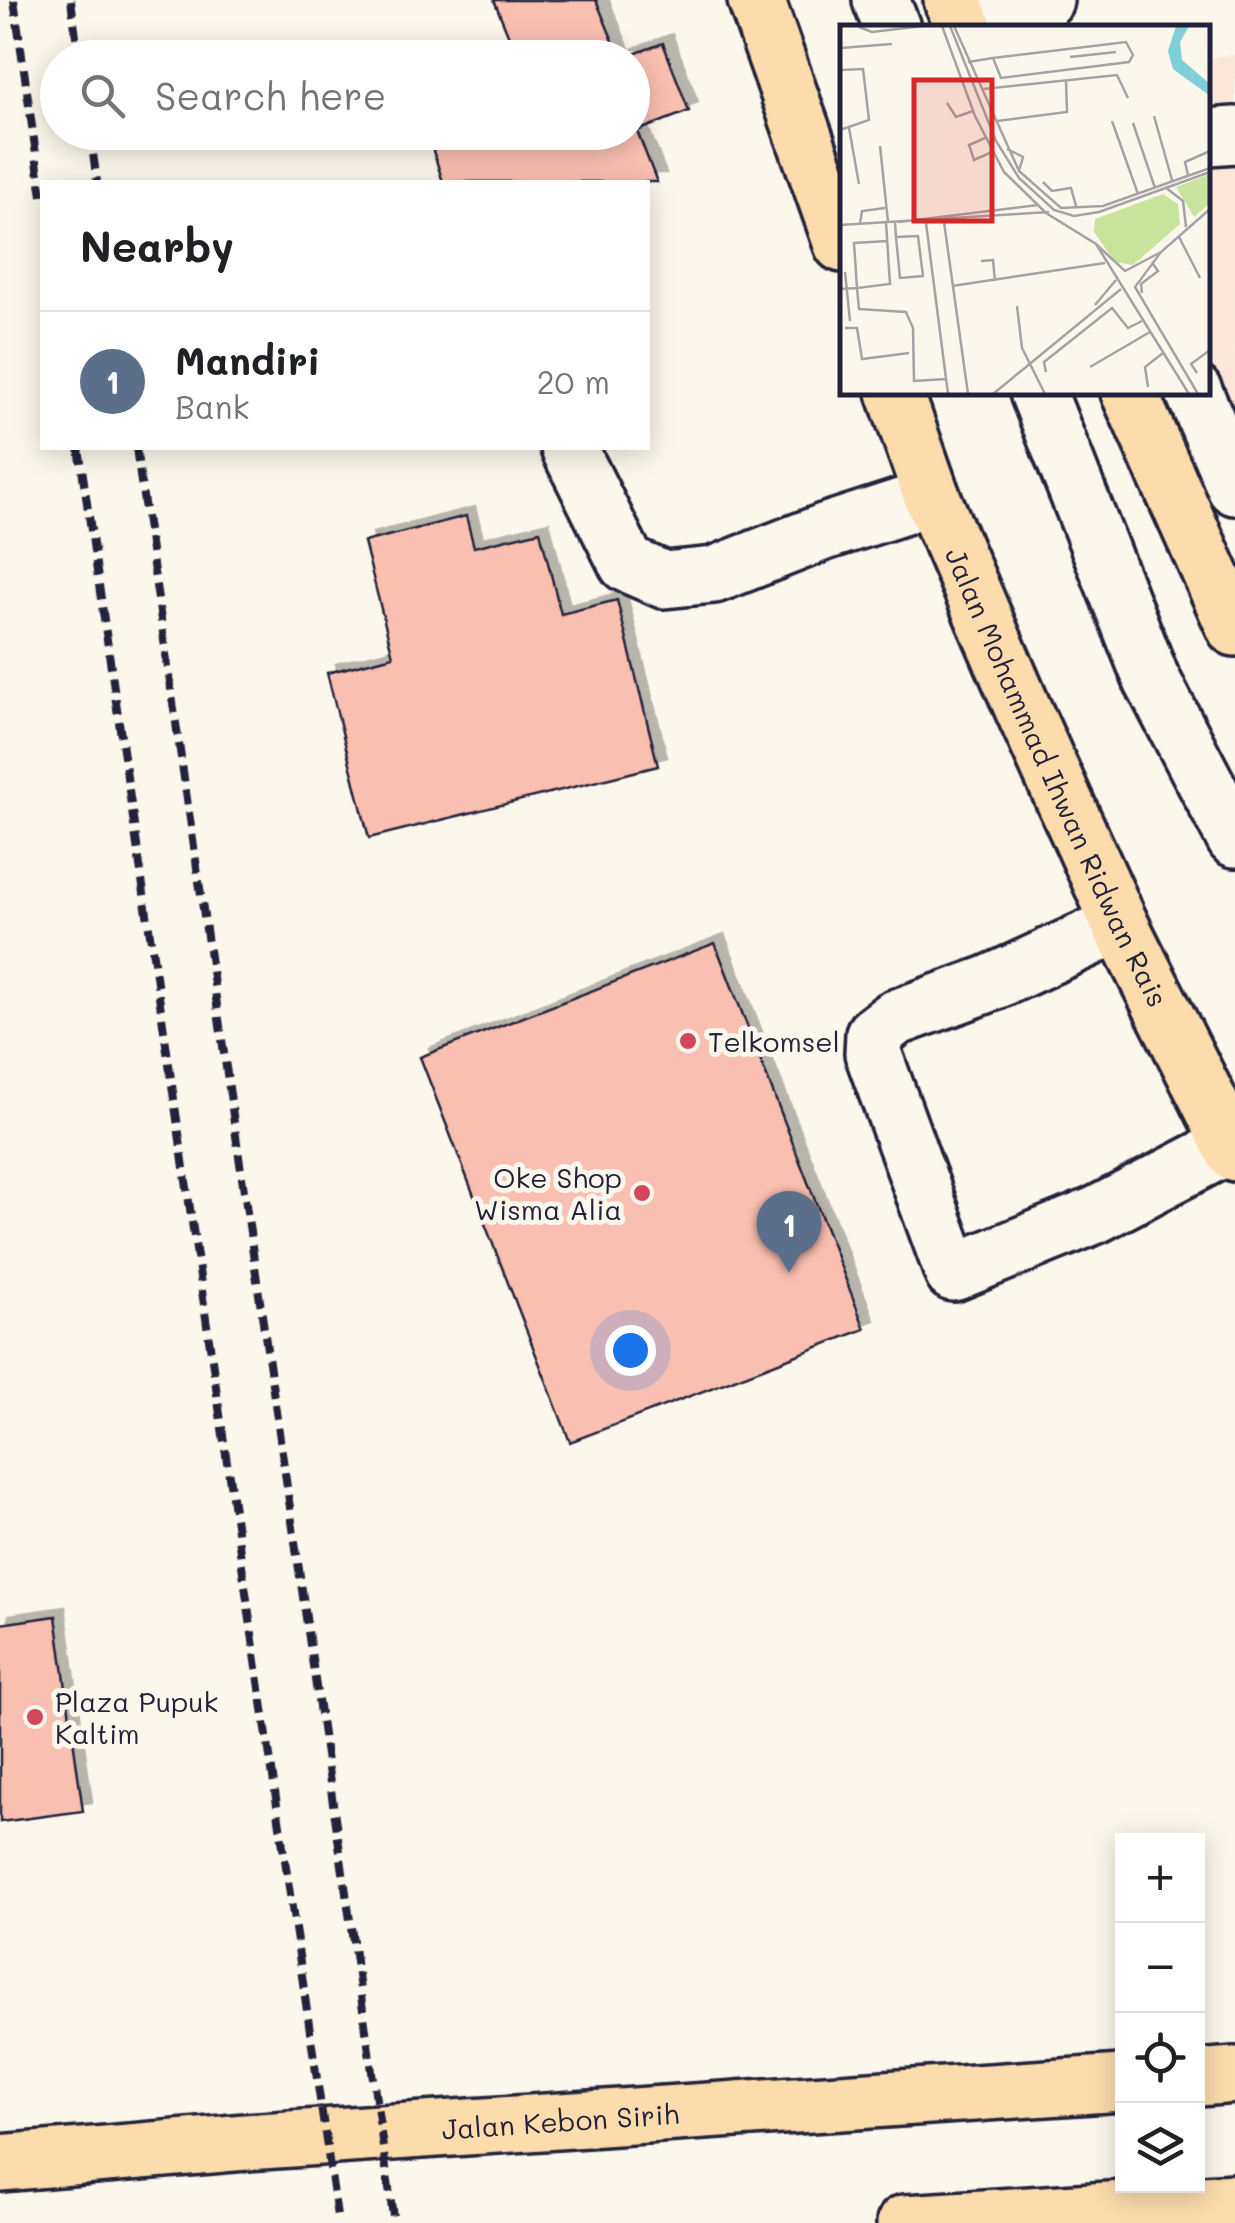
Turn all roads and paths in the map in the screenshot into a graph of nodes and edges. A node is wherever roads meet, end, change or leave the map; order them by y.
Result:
1 (756, 0) edge
2 (882, 0) edge
3 (1045, 0) edge
4 (960, 18) edge
5 (891, 25) edge
6 (1235, 135) edge
7 (1210, 137) edge
8 (840, 238) edge
9 (896, 395) edge
10 (1039, 395) edge
11 (1130, 395) edge
12 (1195, 395) edge
13 (570, 450) edge
14 (1235, 486) edge
15 (932, 497) junction
16 (1235, 628) edge
17 (1235, 839) edge
18 (1120, 924) junction
19 (1233, 1149) edge
20 (1235, 2075) edge
21 (1205, 2077) edge
22 (1115, 2082) edge
23 (0, 2163) edge
24 (1235, 2202) edge
25 (905, 2223) edge

1 - 8 main road
2 - 5 lane
3 - 4 lane
6 - 7 lane
9 - 15 main road, Jalan Mohammad Ihwan Ridwan Rais
10 - 17 lane
11 - 16 main road
12 - 14 lane
13 - 15 lane
15 - 18 main road, Jalan Mohammad Ihwan Ridwan Rais
18 - 19 main road, Jalan Mohammad Ihwan Ridwan Rais
18 - 19 lane
20 - 21 main road
22 - 23 main road, Jalan Kebon Sirih
24 - 25 main road

